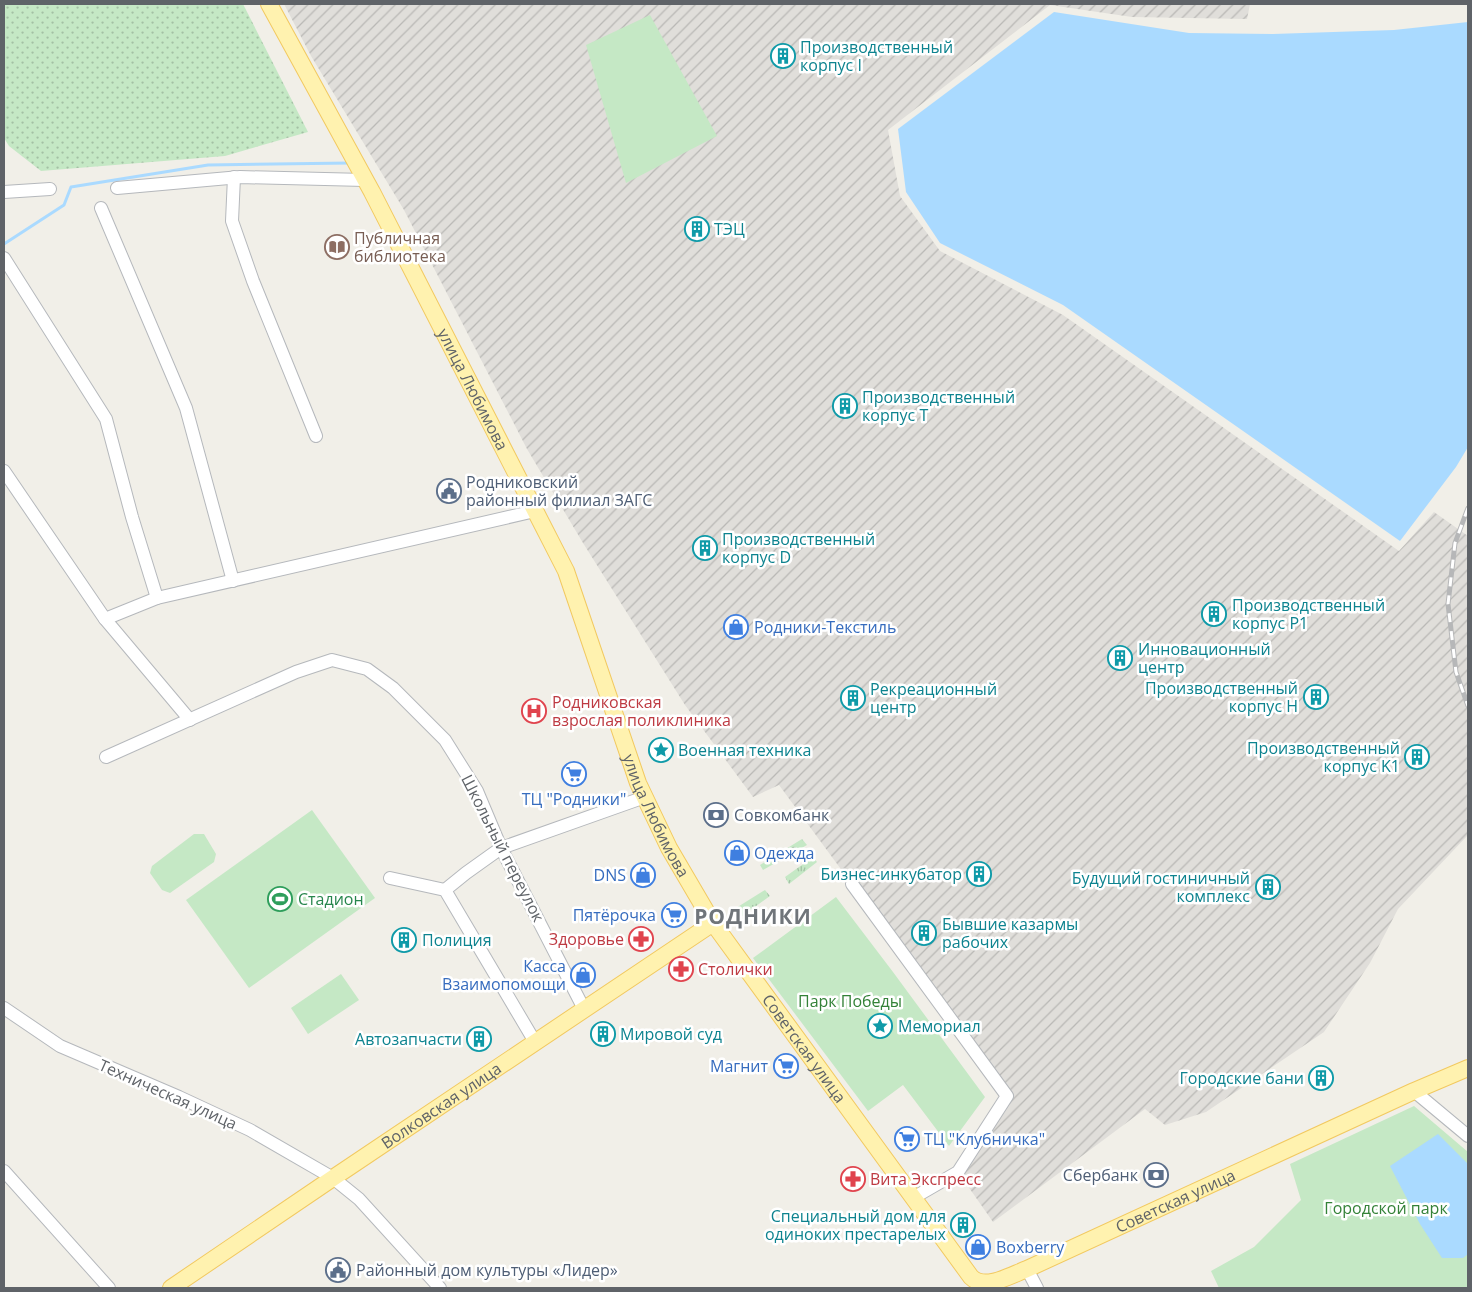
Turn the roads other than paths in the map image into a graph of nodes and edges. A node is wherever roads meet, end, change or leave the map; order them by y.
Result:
1 (269, 4) edge
2 (359, 169) junction
3 (234, 177) junction
4 (117, 188) dead end
5 (50, 190) dead end
6 (4, 192) edge
7 (101, 208) dead end
8 (4, 258) edge
9 (316, 436) dead end
10 (4, 471) edge
11 (535, 511) junction
12 (233, 581) junction
13 (157, 598) junction
14 (105, 619) junction
15 (190, 720) junction
16 (106, 757) dead end
17 (645, 797) junction
18 (501, 848) junction
19 (390, 878) dead end
20 (852, 884) dead end
21 (445, 890) junction
22 (712, 923) junction
23 (4, 1008) edge
24 (584, 1009) junction
25 (535, 1042) junction
26 (1468, 1068) edge
27 (1414, 1091) junction
28 (1468, 1136) edge
29 (4, 1171) edge
30 (333, 1178) junction
31 (913, 1198) junction
32 (1027, 1269) junction
33 (109, 1288) edge
34 (171, 1288) edge
35 (440, 1288) edge
36 (1037, 1288) edge

1 - 2 main road, улица Любимова
2 - 3 street
2 - 11 main road, улица Любимова
3 - 4 street
3 - 9 street
5 - 6 street
7 - 12 street
8 - 13 street
10 - 14 street
11 - 12 street
11 - 17 main road, улица Любимова
12 - 13 street
13 - 14 street
14 - 15 street
15 - 16 street, Школьный переулок
15 - 18 street, Школьный переулок
17 - 18 street
17 - 22 main road, улица Любимова
18 - 21 street
18 - 24 street, Школьный переулок
19 - 21 street
20 - 31 street
21 - 25 street
22 - 24 main road, Волковская улица
22 - 31 main road, Советская улица
23 - 30 street, Техническая улица
24 - 25 main road, Волковская улица
25 - 30 main road, Волковская улица
26 - 27 main road, Советская улица
27 - 28 street
27 - 32 main road, Советская улица
29 - 33 street
30 - 34 main road, Волковская улица
30 - 35 street, Техническая улица
31 - 32 main road, Советская улица
32 - 36 street

